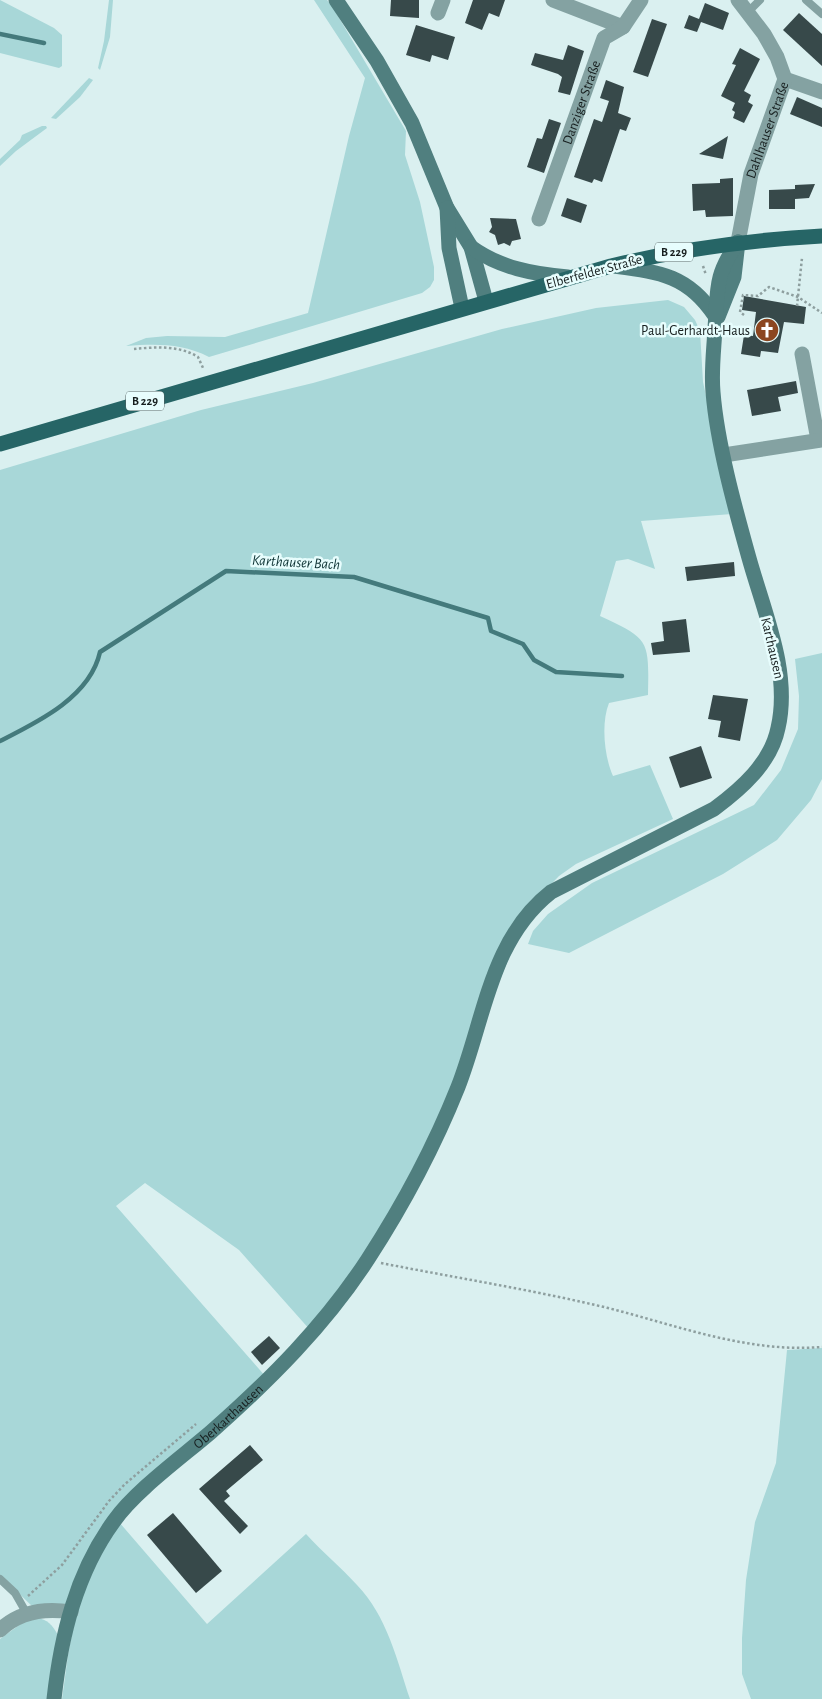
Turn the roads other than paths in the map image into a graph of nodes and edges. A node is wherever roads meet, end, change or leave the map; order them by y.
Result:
1 (336, 0) edge
2 (553, 0) edge
3 (641, 0) edge
4 (738, 0) edge
5 (760, 0) edge
6 (806, 0) edge
7 (819, 5) edge
8 (748, 12) junction
9 (822, 14) edge
10 (623, 27) junction
11 (785, 79) junction
12 (822, 92) edge
13 (447, 208) junction
14 (539, 219) dead end
15 (822, 236) edge
16 (738, 242) junction
17 (471, 247) junction
18 (611, 266) junction
19 (568, 277) junction
20 (486, 301) junction
21 (462, 308) junction
22 (716, 320) junction
23 (802, 354) dead end
24 (820, 440) edge
25 (0, 444) edge
26 (724, 455) junction
27 (392, 1220) joint
28 (0, 1579) edge
29 (71, 1612) junction
30 (27, 1614) junction
31 (0, 1630) edge
32 (54, 1699) edge

1 - 13 main road
2 - 10 street
3 - 10 street, Danziger Straße
4 - 8 street, Dahlhauser Straße
5 - 8 lane
6 - 7 lane
7 - 9 lane
8 - 11 street, Dahlhauser Straße
10 - 14 street, Danziger Straße
11 - 12 street
11 - 16 street, Dahlhauser Straße
13 - 17 main road
13 - 21 main road
15 - 16 main road, Elberfelder Straße / B 229
16 - 18 main road, Elberfelder Straße / B 229
16 - 22 main road, Karthausen
17 - 19 main road
17 - 20 main road
18 - 19 main road, Elberfelder Straße / B 229
18 - 22 main road
19 - 20 main road, Elberfelder Straße / B 229
20 - 21 main road, B 229
21 - 25 main road, B 229
22 - 26 main road, Karthausen
23 - 24 street
24 - 26 street
26 - 27 main road, Karthausen
27 - 29 main road, Oberkarthausen
28 - 30 lane
29 - 30 street
29 - 32 main road, Oberkarthausen
30 - 31 street

